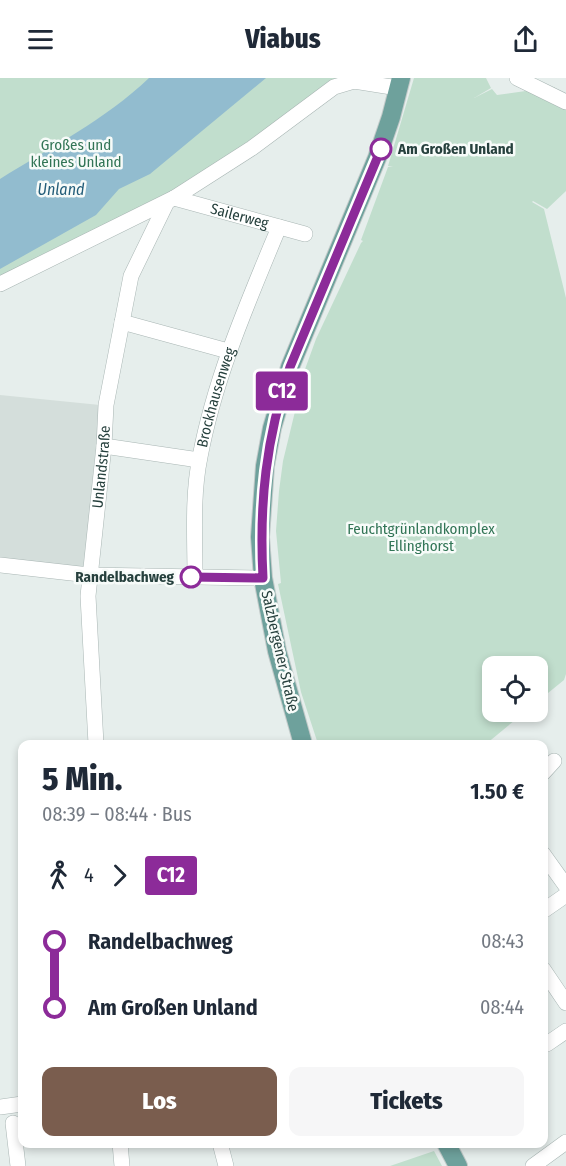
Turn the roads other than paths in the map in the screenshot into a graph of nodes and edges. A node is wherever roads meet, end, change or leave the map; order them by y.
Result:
1 (517, 78) edge
2 (400, 83) edge
3 (566, 102) edge
4 (170, 200) junction
5 (279, 227) junction
6 (305, 234) dead end
7 (0, 284) edge
8 (123, 322) junction
9 (228, 351) junction
10 (104, 446) junction
11 (199, 460) junction
12 (0, 565) edge
13 (89, 575) junction
14 (195, 577) junction
15 (263, 578) junction
16 (96, 740) edge
17 (302, 740) edge
18 (554, 761) dead end
19 (548, 768) edge
20 (548, 861) edge
21 (566, 886) edge
22 (566, 895) edge
23 (548, 908) edge
24 (548, 976) edge
25 (566, 1003) edge
26 (566, 1031) edge
27 (548, 1043) edge
28 (18, 1105) edge
29 (0, 1107) edge
30 (13, 1123) dead end
31 (566, 1142) edge
32 (120, 1148) edge
33 (221, 1148) edge
34 (449, 1148) edge
35 (18, 1166) edge
36 (122, 1166) edge
37 (226, 1166) edge
38 (458, 1166) edge
39 (533, 1166) edge

1 - 3 street
2 - 4 street
2 - 15 main road, Salzbergener Straße
4 - 5 street, Sailerweg
4 - 7 street
4 - 8 street, Unlandstraße
5 - 6 street, Sailerweg
5 - 9 street, Brockhausenweg
8 - 9 street
8 - 10 street, Unlandstraße
9 - 11 street, Brockhausenweg
10 - 11 street
10 - 13 street, Unlandstraße
11 - 14 street, Brockhausenweg
12 - 13 street
13 - 14 street
13 - 16 street, Unlandstraße
14 - 15 street
15 - 17 main road, Salzbergener Straße
18 - 19 street
20 - 21 street
22 - 23 street
24 - 25 street
26 - 27 street
28 - 29 street
30 - 35 street
31 - 39 street
32 - 36 street
33 - 37 street
34 - 38 main road

